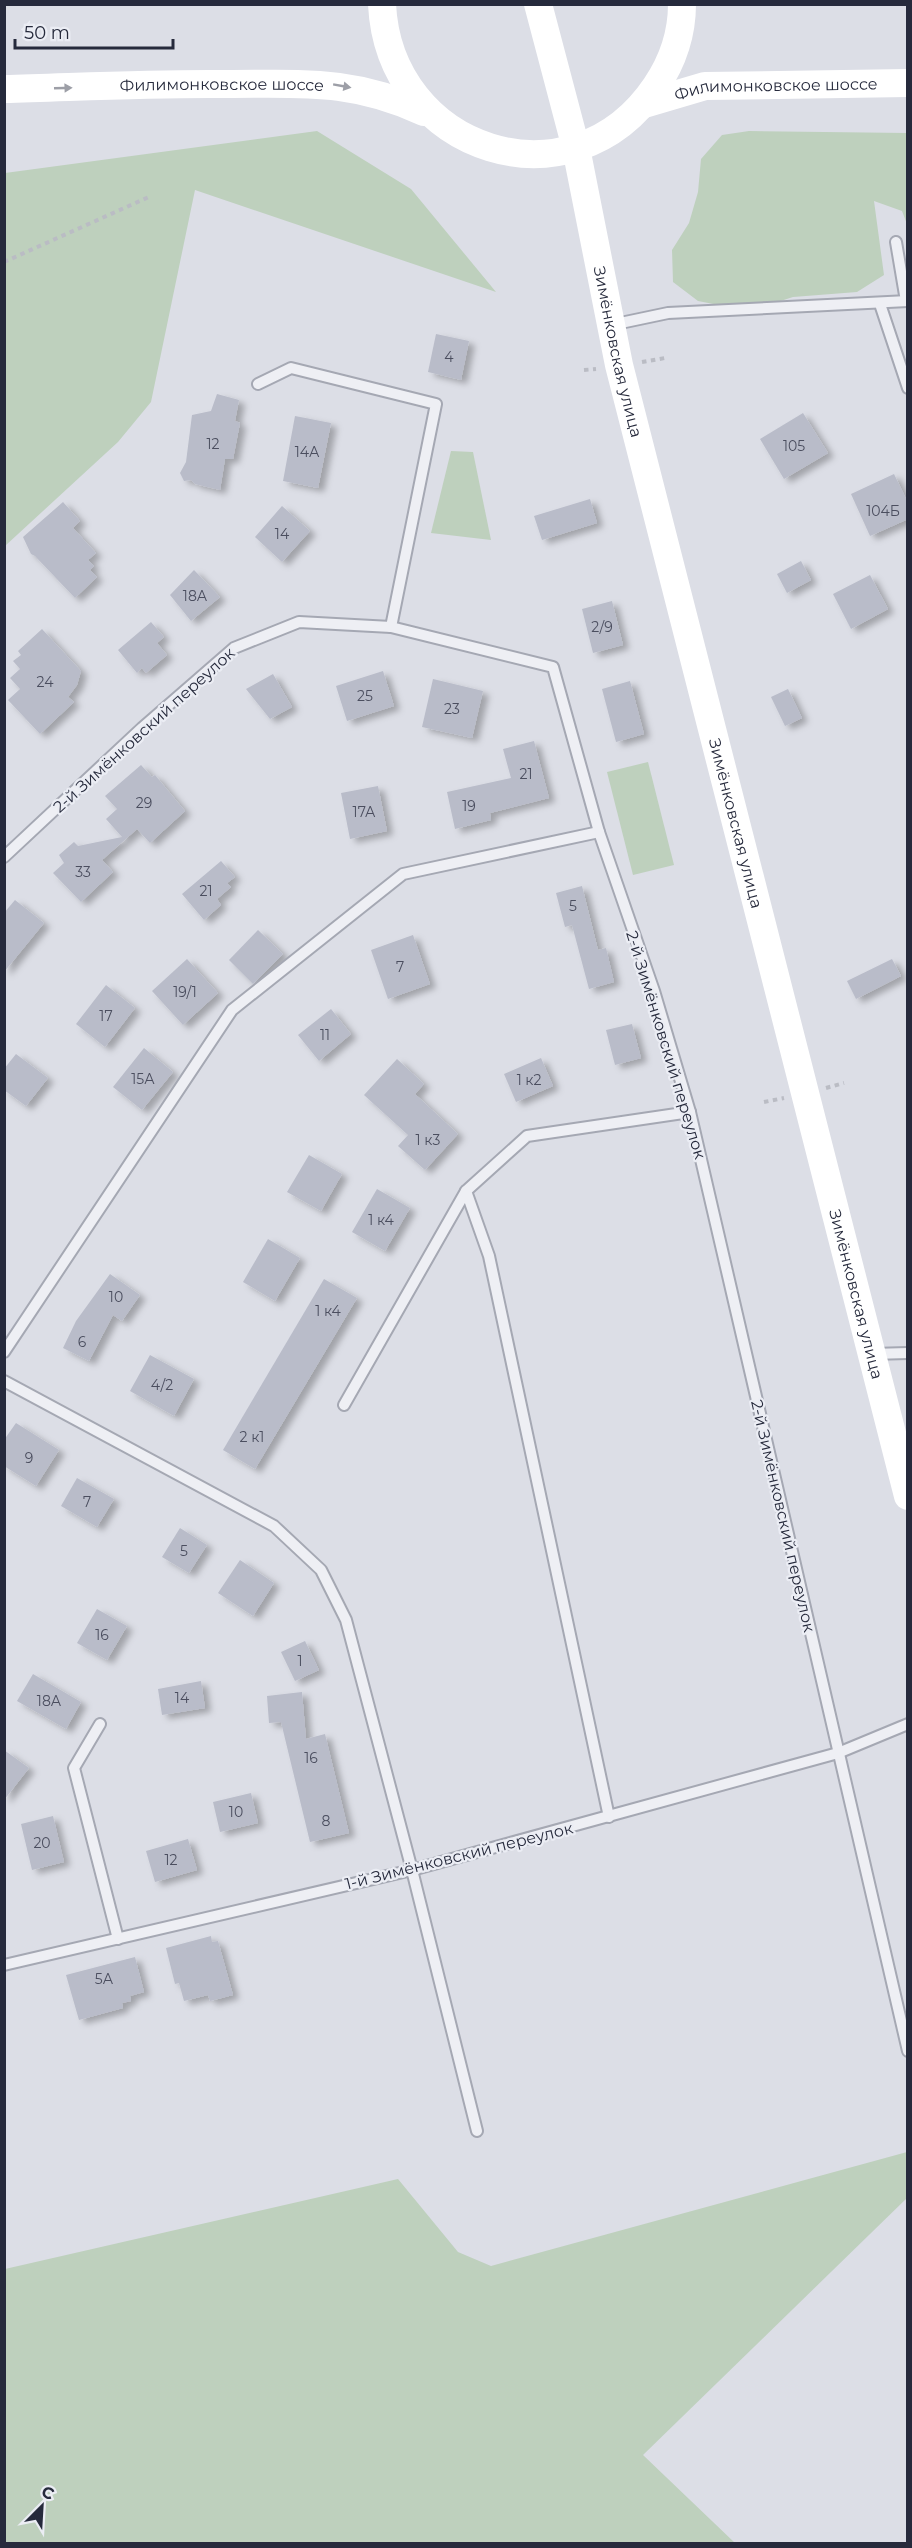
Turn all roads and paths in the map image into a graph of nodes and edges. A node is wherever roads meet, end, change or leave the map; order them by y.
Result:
1 (382, 4) edge
2 (538, 4) edge
3 (682, 4) edge
4 (908, 83) edge
5 (4, 89) edge
6 (644, 104) junction
7 (432, 116) junction
8 (576, 148) junction
9 (151, 196) dead end
10 (896, 242) dead end
11 (4, 262) edge
12 (907, 301) edge
13 (880, 304) junction
14 (611, 325) junction
15 (258, 384) dead end
16 (908, 388) edge
17 (391, 627) junction
18 (598, 832) junction
19 (4, 858) edge
20 (690, 1112) junction
21 (466, 1191) junction
22 (4, 1352) edge
23 (908, 1353) edge
24 (872, 1354) junction
25 (4, 1381) edge
26 (344, 1405) dead end
27 (908, 1496) edge
28 (100, 1724) dead end
29 (908, 1724) edge
30 (838, 1753) junction
31 (609, 1817) junction
32 (412, 1870) junction
33 (118, 1939) junction
34 (4, 1965) edge
35 (908, 2051) edge
36 (477, 2131) dead end

1 - 7 main road, Филимонковское шоссе
2 - 8 main road, Зимёнковская улица
3 - 6 main road, Филимонковское шоссе
4 - 6 main road, Филимонковское шоссе
5 -> 7 main road, Филимонковское шоссе
6 - 8 main road, Филимонковское шоссе
7 - 8 main road, Филимонковское шоссе
8 - 14 main road, Зимёнковская улица
9 - 11 path
10 - 12 lane
12 - 13 lane
13 - 14 lane
13 - 16 lane
14 - 24 main road, Зимёнковская улица
15 - 17 lane
17 - 18 lane, 2-й Зимёнковский переулок
17 - 19 lane, 2-й Зимёнковский переулок
18 - 20 lane, 2-й Зимёнковский переулок
18 - 22 lane
20 - 21 lane
20 - 30 lane, 2-й Зимёнковский переулок
21 - 26 lane
21 - 31 lane
23 - 24 lane
24 - 27 main road, Зимёнковская улица
25 - 32 lane
28 - 33 lane
29 - 30 lane, 1-й Зимёнковский переулок
30 - 31 lane, 1-й Зимёнковский переулок
30 - 35 lane, 2-й Зимёнковский переулок
31 - 32 lane, 1-й Зимёнковский переулок
32 - 33 lane, 1-й Зимёнковский переулок
32 - 36 lane
33 - 34 lane, 1-й Зимёнковский переулок

